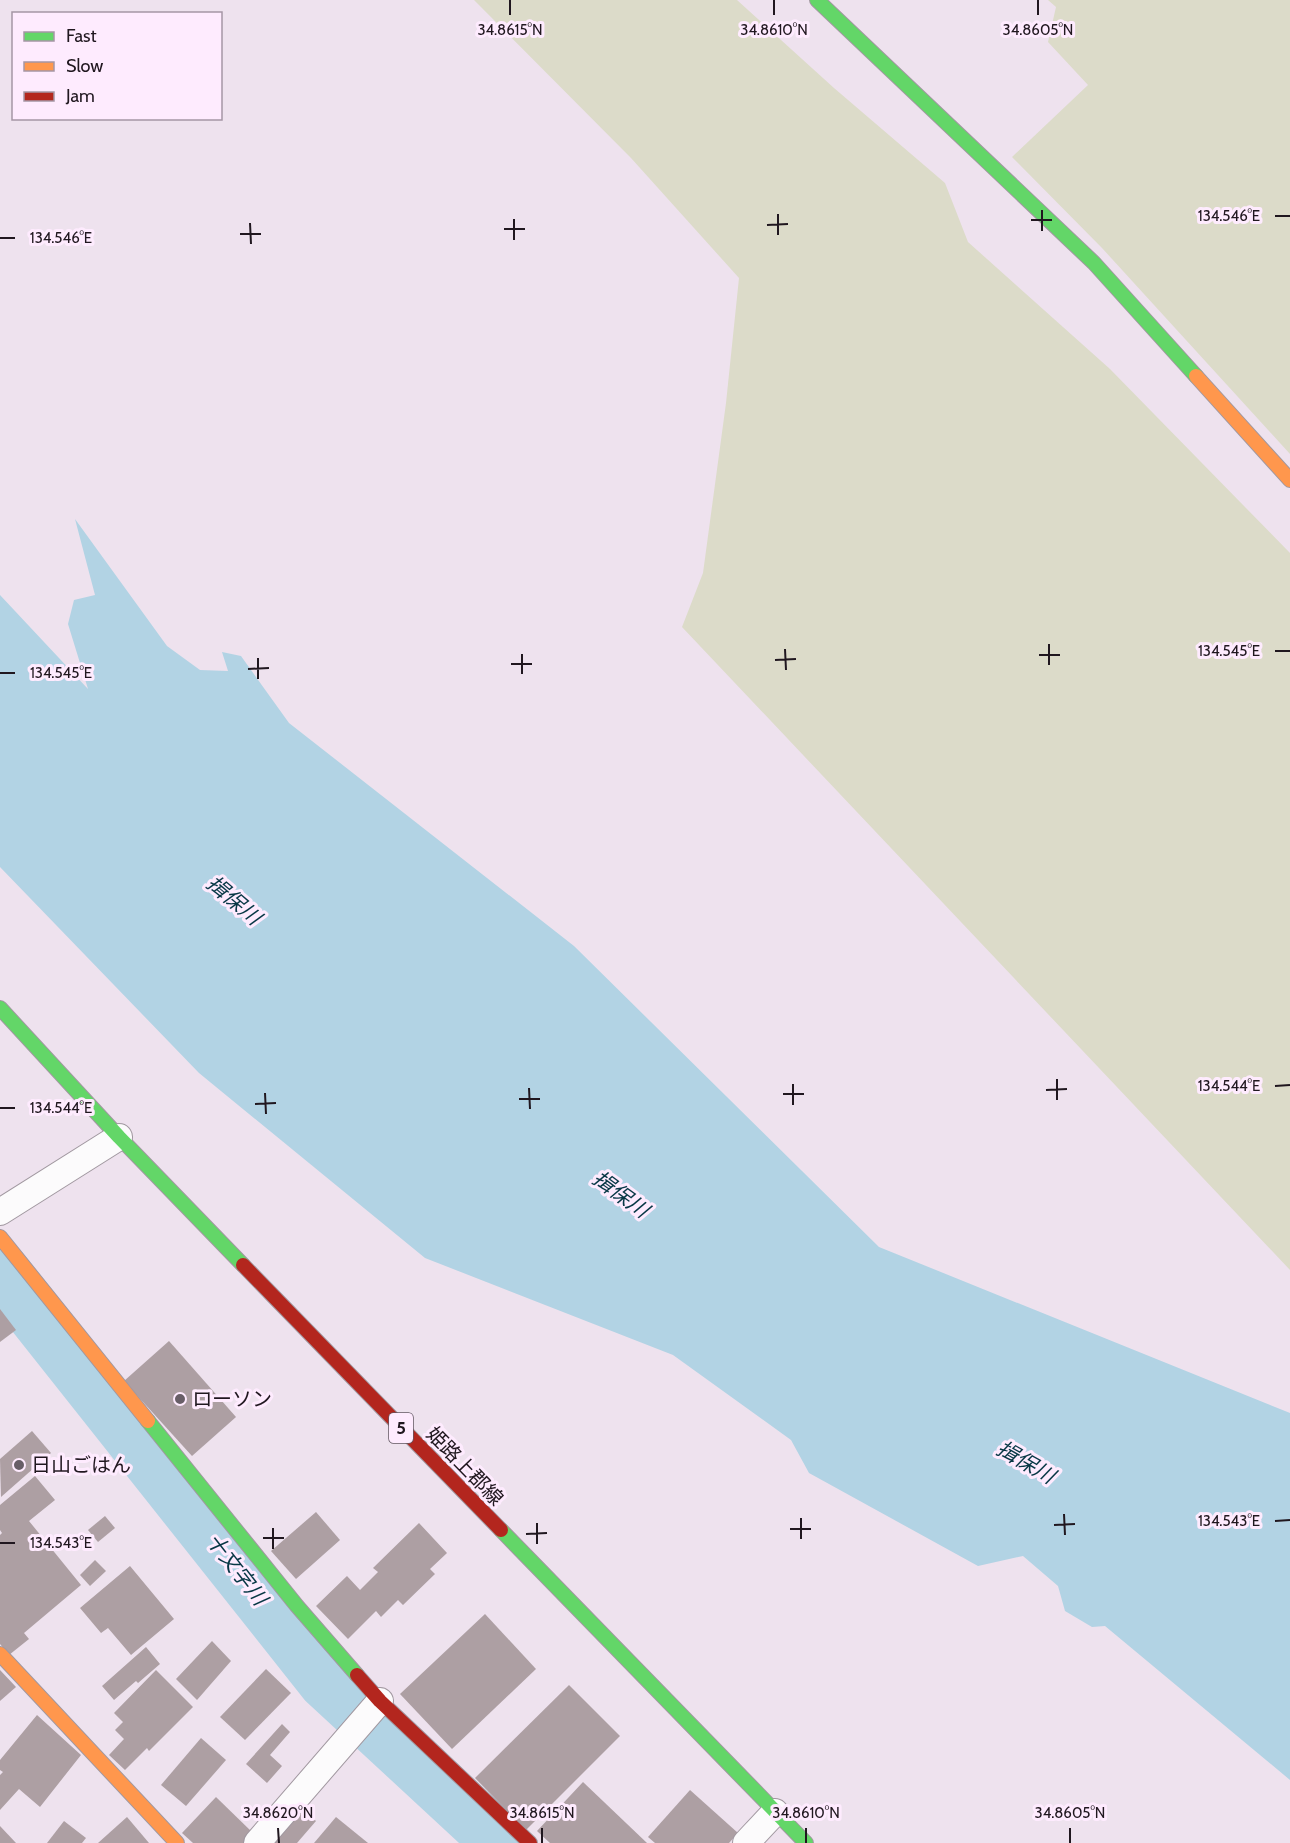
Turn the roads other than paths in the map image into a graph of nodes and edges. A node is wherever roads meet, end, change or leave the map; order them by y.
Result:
1 (818, 0) edge
2 (1290, 480) edge
3 (0, 1008) edge
4 (118, 1137) junction
5 (0, 1212) edge
6 (0, 1237) edge
7 (0, 1654) edge
8 (380, 1701) junction
9 (775, 1812) junction
10 (177, 1843) edge
11 (257, 1843) edge
12 (530, 1843) edge
13 (747, 1843) edge
14 (806, 1843) edge

1 - 2 street
3 - 4 street, 姫路上郡線 / 5
4 - 5 street
4 - 9 street, 姫路上郡線 / 5
6 - 8 street
7 - 10 street
8 - 11 street
8 - 12 street
9 - 13 street
9 - 14 street, 姫路上郡線 / 5

